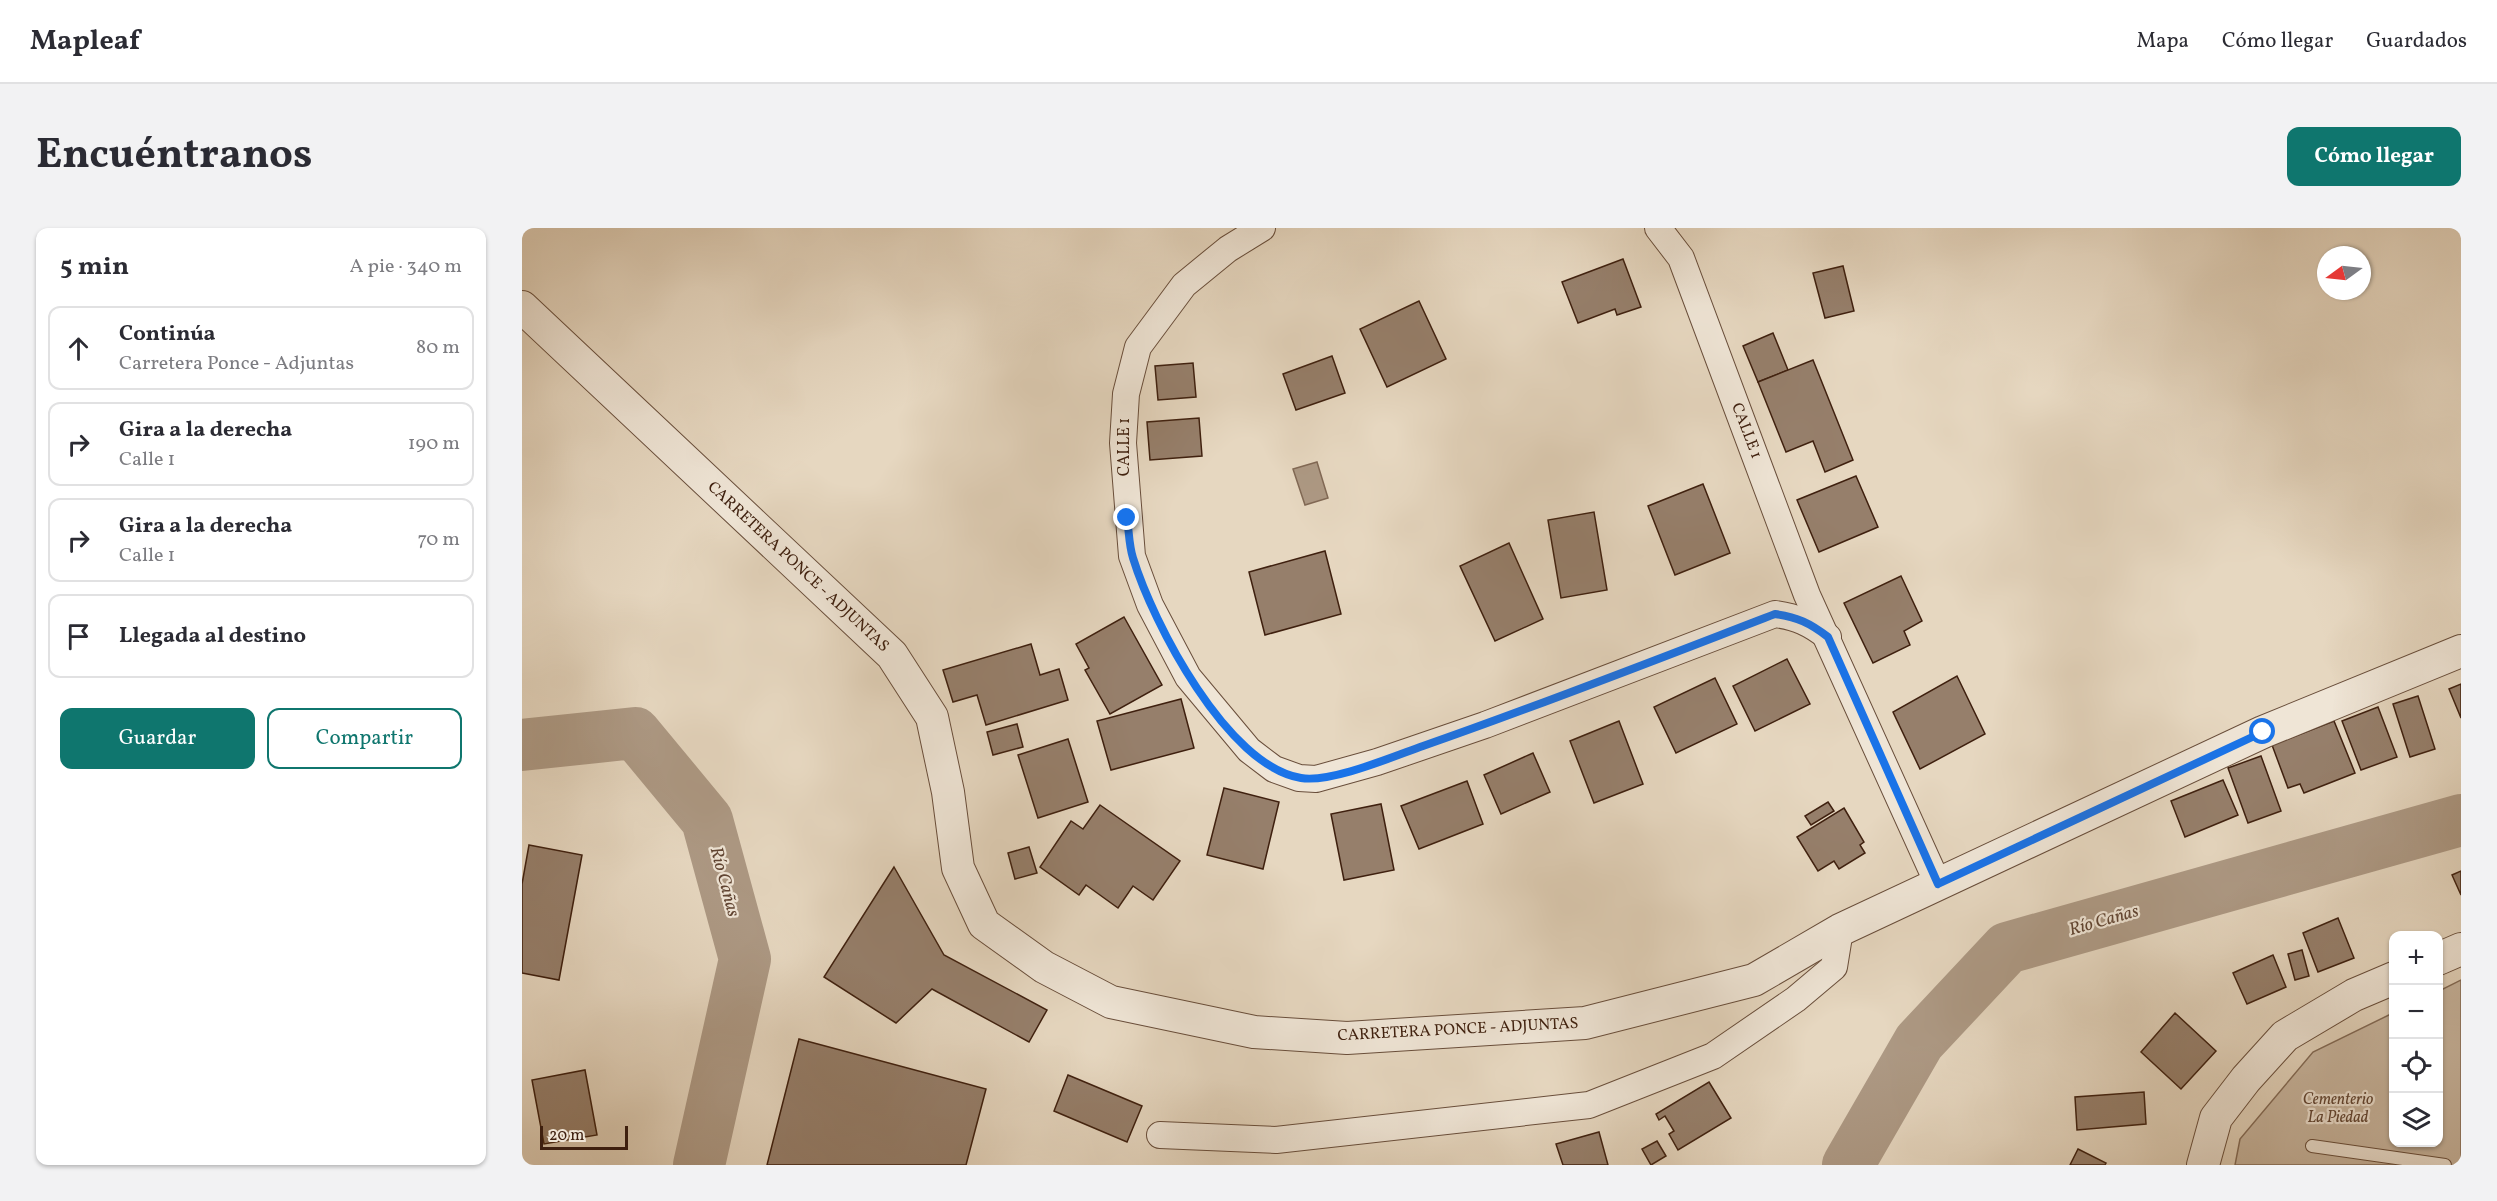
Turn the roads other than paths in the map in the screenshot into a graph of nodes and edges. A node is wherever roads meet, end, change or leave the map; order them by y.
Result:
1 (1262, 228) edge
2 (1658, 228) edge
3 (522, 307) edge
4 (1828, 637) junction
5 (2461, 651) edge
6 (1938, 884) junction
7 (1840, 930) junction
8 (2461, 949) edge
9 (2443, 957) edge
10 (2389, 980) edge
11 (1160, 1134) dead end
12 (2312, 1146) dead end
13 (2199, 1164) edge
14 (2445, 1165) edge

1 - 4 street, CALLE 1
2 - 4 street, CALLE 1
3 - 7 street, CARRETERA PONCE - ADJUNTAS
4 - 6 street, CALLE 1
5 - 6 street, CARRETERA PONCE - ADJUNTAS
6 - 7 street, CARRETERA PONCE - ADJUNTAS
7 - 11 street
8 - 9 street
10 - 13 street
12 - 14 lane

